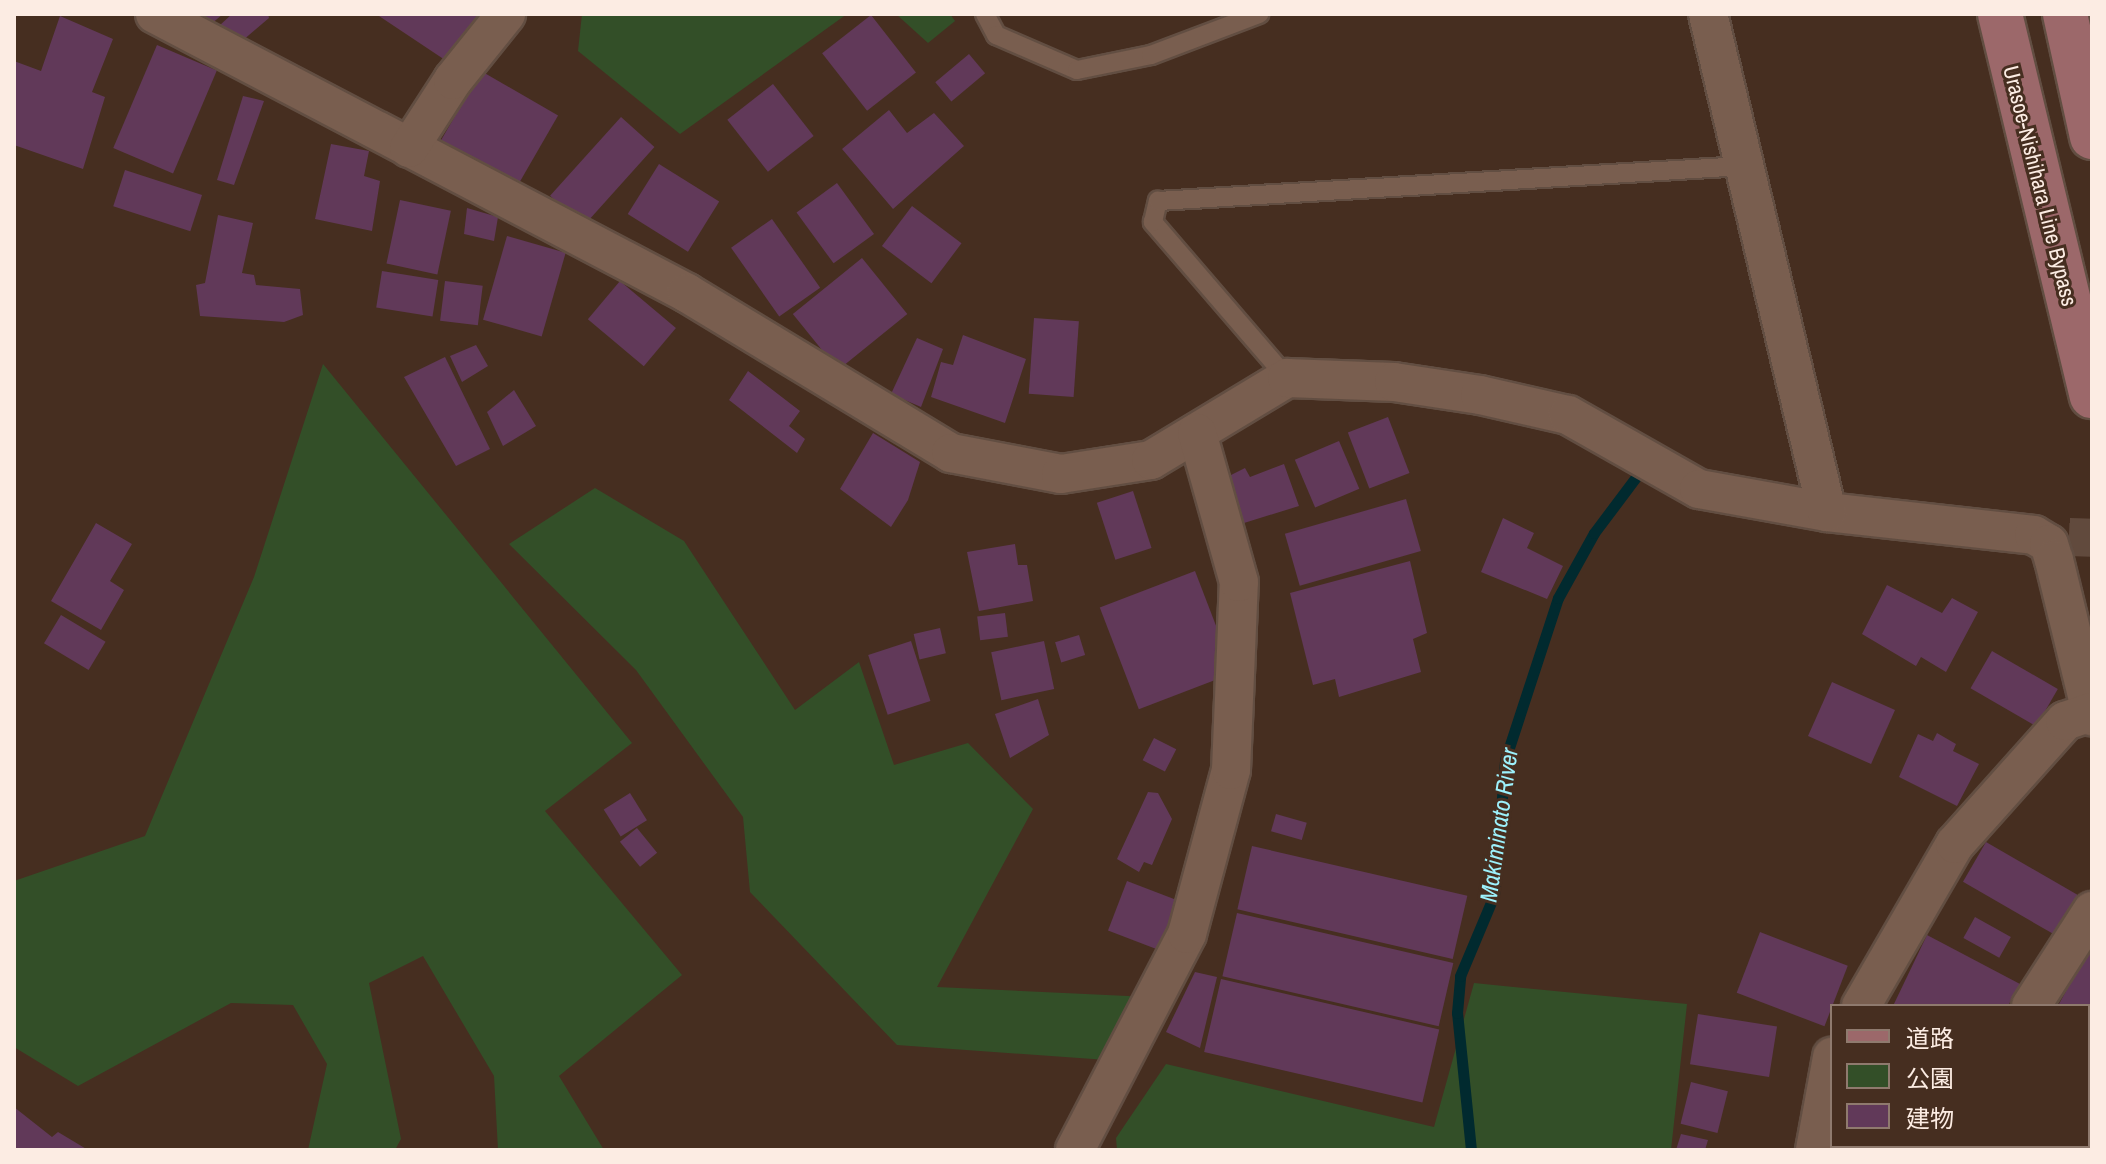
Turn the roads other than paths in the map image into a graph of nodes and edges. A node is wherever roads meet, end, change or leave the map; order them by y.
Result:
1 (155, 14) edge
2 (506, 14) edge
3 (985, 14) edge
4 (1259, 14) edge
5 (1708, 14) edge
6 (2064, 17) edge
7 (2000, 18) edge
8 (2092, 137) edge
9 (409, 148) junction
10 (1744, 166) junction
11 (1287, 378) junction
12 (2092, 396) edge
13 (1197, 433) junction
14 (1827, 512) junction
15 (2092, 714) edge
16 (2092, 911) edge
17 (1862, 1004) edge
18 (2032, 1004) edge
19 (1830, 1068) edge
20 (1075, 1150) edge
21 (1815, 1150) edge

1 - 9 street
2 - 9 street
3 - 4 lane
5 - 10 street
6 - 8 main road
7 - 12 main road, Urasoe-Nishihara Line Bypass
9 - 13 street
10 - 11 lane
10 - 14 street
11 - 13 street
11 - 14 street
13 - 20 street
14 - 15 street
15 - 17 street
16 - 18 street
19 - 21 street

